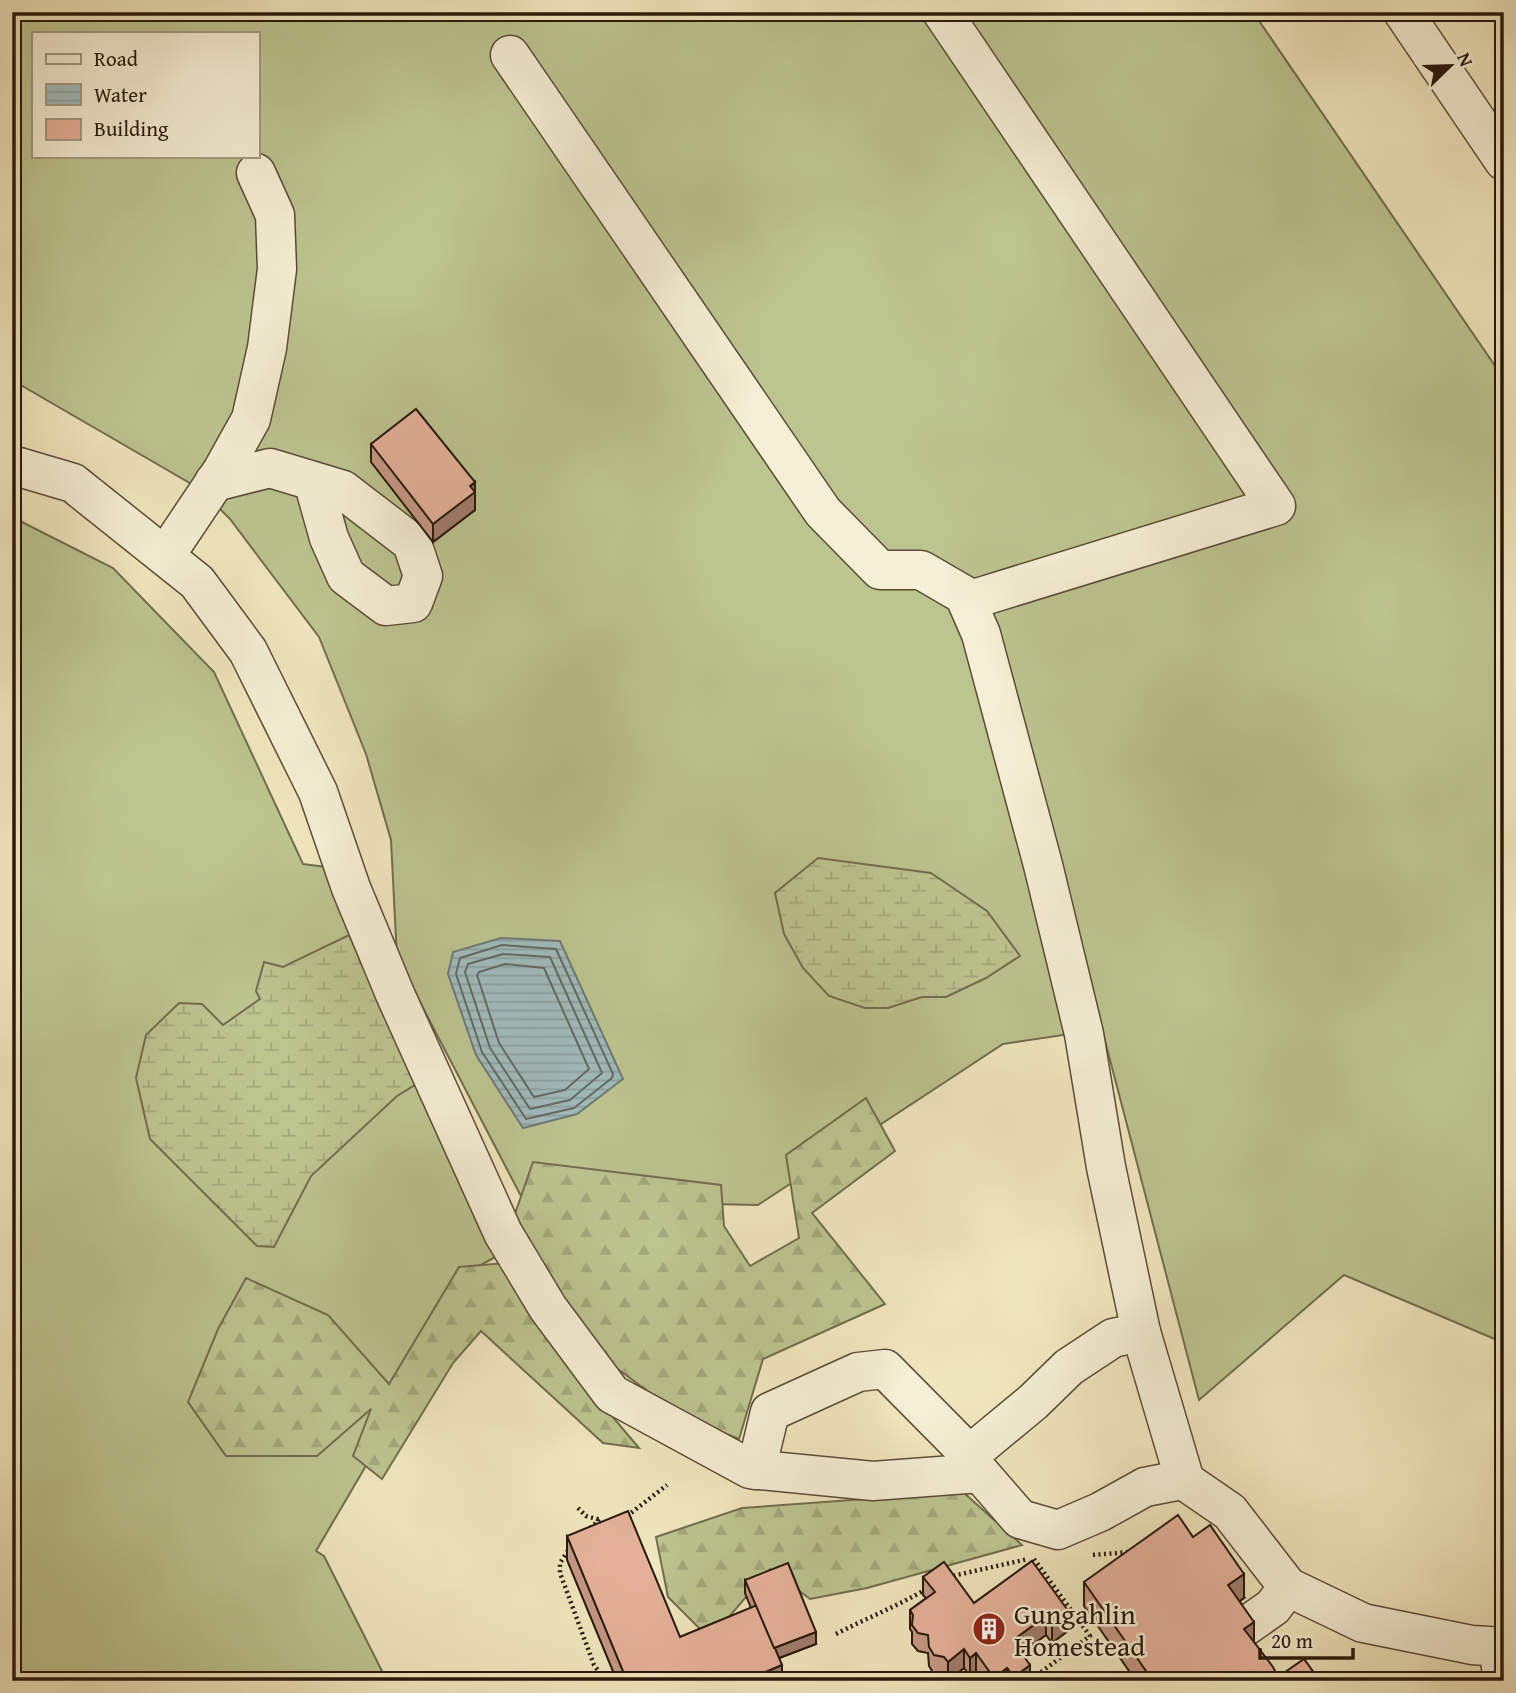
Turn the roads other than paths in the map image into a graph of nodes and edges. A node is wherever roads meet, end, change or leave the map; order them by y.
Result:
1 (942, 12) edge
2 (1403, 12) edge
3 (510, 55) dead end
4 (1504, 161) edge
5 (256, 173) dead end
6 (12, 465) edge
7 (313, 481) dead end
8 (214, 482) junction
9 (165, 556) junction
10 (967, 601) junction
11 (1141, 1332) junction
12 (972, 1464) junction
13 (756, 1470) junction
14 (1185, 1481) junction
15 (1288, 1587) junction
16 (1246, 1626) edge
17 (1501, 1659) edge

1 - 10 street
2 - 4 street
3 - 10 street
5 - 8 street
6 - 9 street
7 - 8 street
8 - 9 street
9 - 13 street
10 - 11 street
11 - 12 street
11 - 14 street
12 - 13 street
12 - 13 street
12 - 14 street
14 - 15 street
15 - 16 street
15 - 17 street

